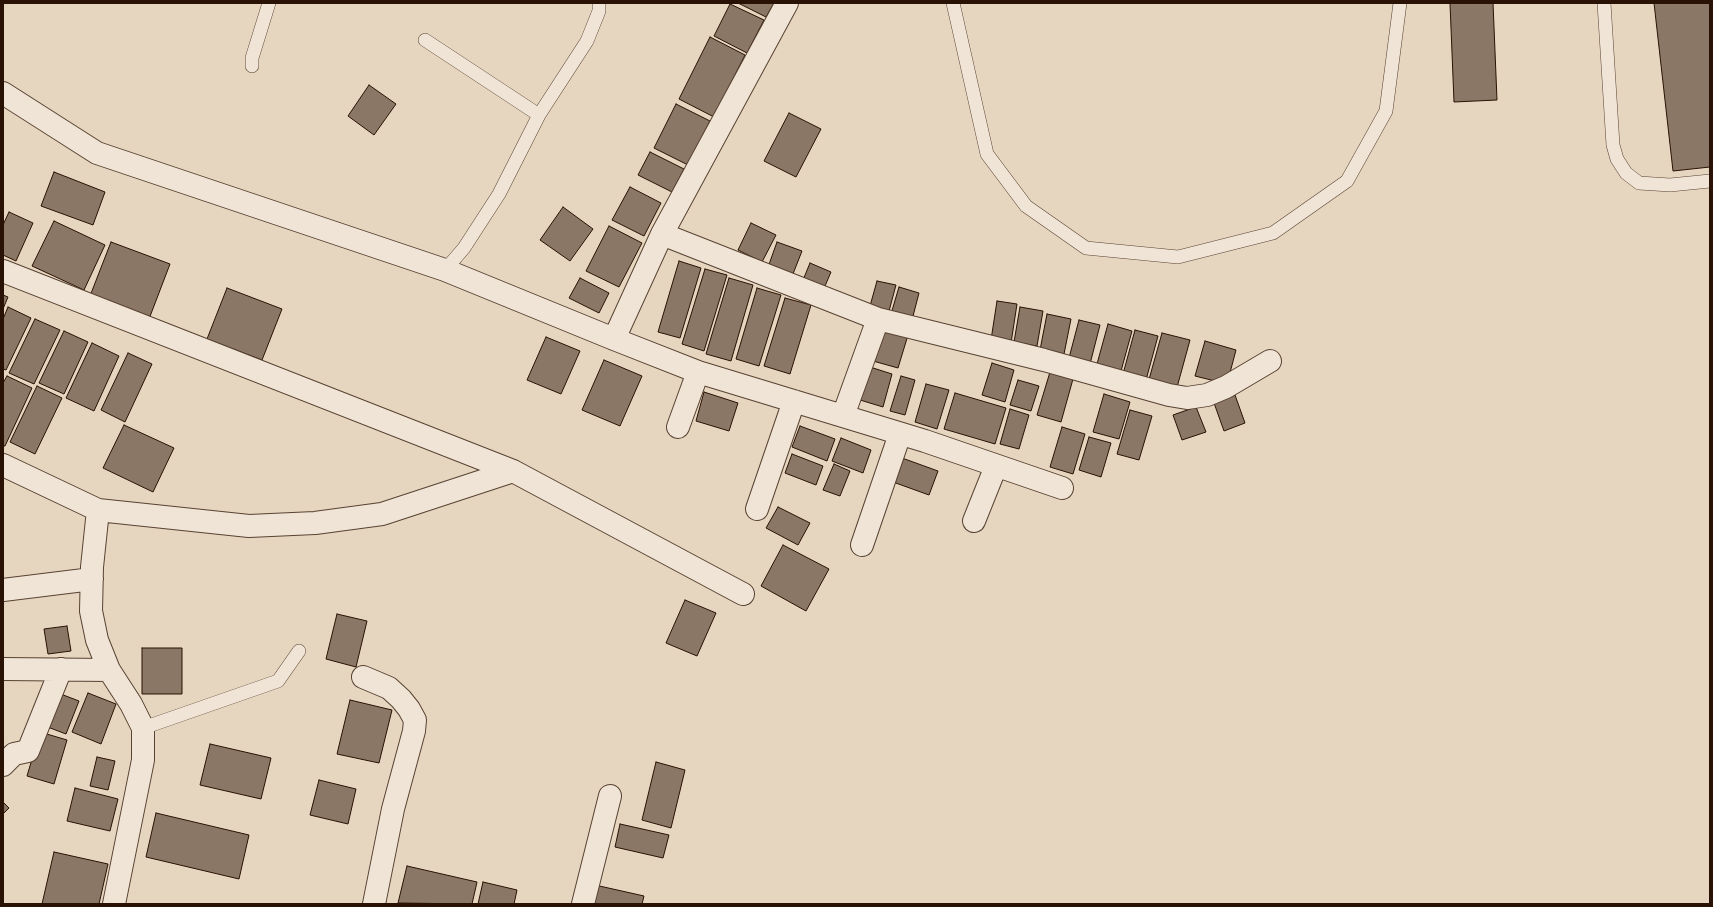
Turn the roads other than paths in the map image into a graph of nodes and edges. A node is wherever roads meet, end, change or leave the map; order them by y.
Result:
1 (269, 3) edge
2 (599, 3) edge
3 (787, 3) edge
4 (953, 3) edge
5 (1400, 3) edge
6 (1604, 3) edge
7 (425, 40) dead end
8 (252, 66) dead end
9 (5, 98) edge
10 (538, 115) junction
11 (1710, 181) edge
12 (662, 234) junction
13 (445, 270) junction
14 (3, 271) edge
15 (878, 319) junction
16 (614, 339) junction
17 (1270, 361) dead end
18 (698, 372) junction
19 (794, 401) junction
20 (843, 416) junction
21 (678, 427) dead end
22 (900, 434) junction
23 (3, 465) edge
24 (996, 466) junction
25 (513, 471) junction
26 (1062, 488) dead end
27 (757, 509) dead end
28 (98, 510) junction
29 (974, 521) dead end
30 (862, 545) dead end
31 (92, 579) junction
32 (3, 590) edge
33 (743, 594) dead end
34 (299, 651) dead end
35 (3, 668) edge
36 (61, 669) junction
37 (109, 670) junction
38 (363, 677) dead end
39 (143, 728) junction
40 (3, 765) edge
41 (610, 796) dead end
42 (114, 904) edge
43 (374, 904) edge
44 (583, 904) edge

1 - 8 lane
2 - 10 lane
3 - 12 street
4 - 5 lane
6 - 11 lane
7 - 10 lane
9 - 13 street
10 - 13 lane
12 - 15 street
12 - 16 street
13 - 16 street
14 - 25 street
15 - 17 street
15 - 20 street
16 - 18 street
18 - 19 street
18 - 21 street
19 - 20 street
19 - 27 street
20 - 22 street
22 - 24 street
22 - 30 street
23 - 28 street
24 - 26 street
24 - 29 street
25 - 28 street
25 - 33 street
28 - 31 street
31 - 32 street
31 - 37 street
34 - 39 lane
35 - 36 street
36 - 37 street
36 - 40 street
37 - 39 street
38 - 43 street
39 - 42 street
41 - 44 street

